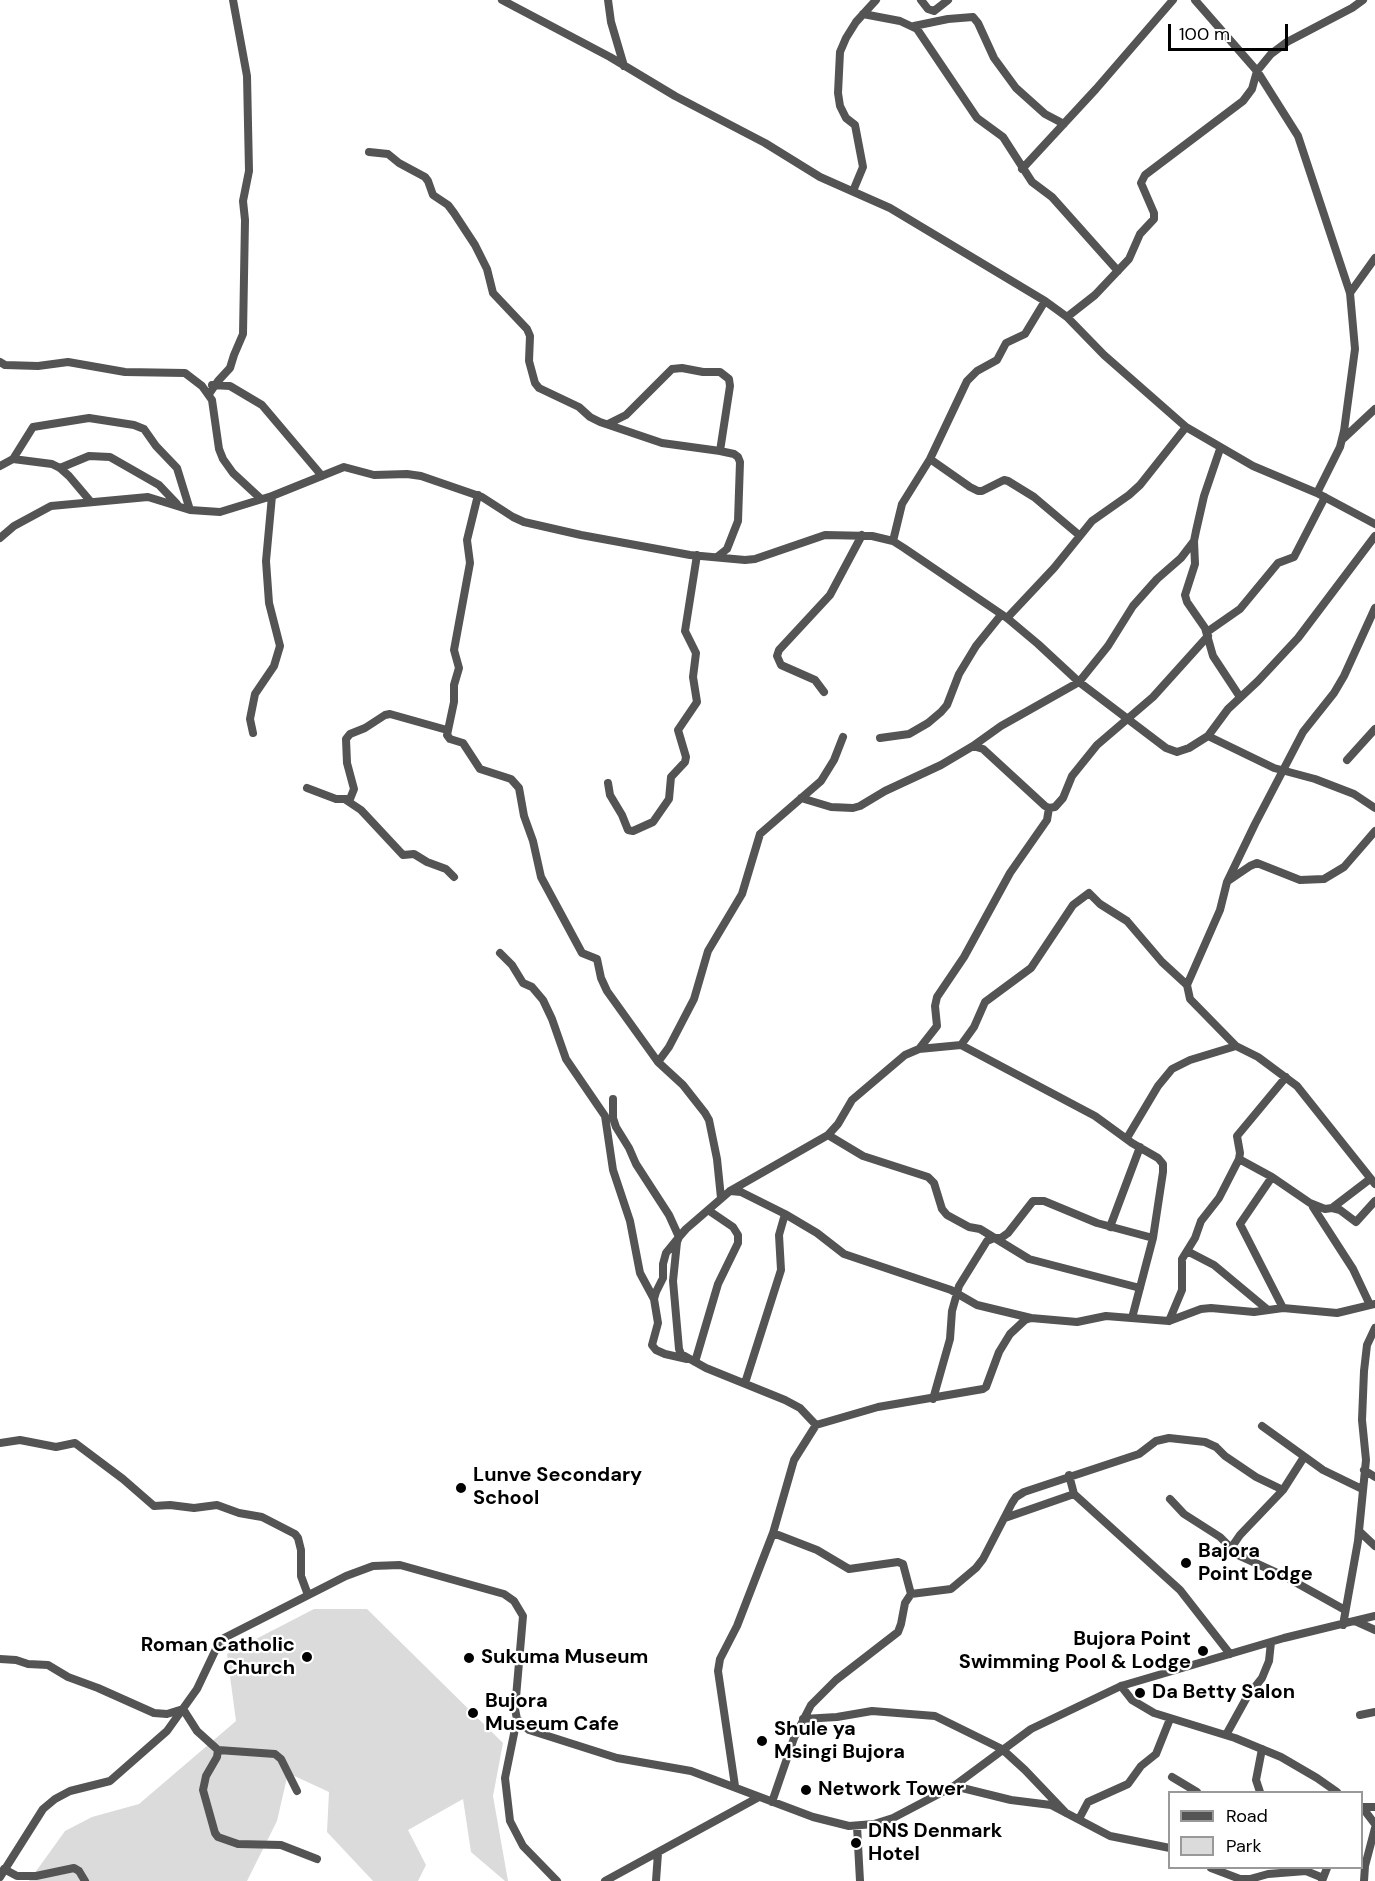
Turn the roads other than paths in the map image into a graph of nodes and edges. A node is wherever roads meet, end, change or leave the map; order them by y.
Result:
1 (233, 0) edge
2 (502, 0) edge
3 (608, 0) edge
4 (876, 0) edge
5 (921, 0) edge
6 (948, 0) edge
7 (1173, 0) edge
8 (1195, 0) edge
9 (1363, 0) edge
10 (863, 14) junction
11 (914, 26) junction
12 (624, 66) junction
13 (1257, 71) junction
14 (1064, 124) junction
15 (369, 152) dead end
16 (1022, 169) junction
17 (852, 191) junction
18 (1375, 258) edge
19 (1118, 271) junction
20 (1350, 293) junction
21 (1045, 301) junction
22 (1066, 317) junction
23 (0, 362) edge
24 (215, 385) junction
25 (202, 386) junction
26 (209, 394) junction
27 (1375, 409) edge
28 (608, 424) junction
29 (1186, 427) junction
30 (1343, 439) junction
31 (1220, 448) junction
32 (720, 451) junction
33 (13, 459) junction
34 (930, 459) junction
35 (0, 466) edge
36 (60, 468) junction
37 (322, 476) junction
38 (478, 495) junction
39 (1321, 495) junction
40 (272, 496) junction
41 (261, 499) junction
42 (91, 502) junction
43 (180, 507) junction
44 (189, 510) junction
45 (1375, 524) edge
46 (862, 535) junction
47 (1079, 535) junction
48 (1375, 536) edge
49 (0, 538) edge
50 (892, 541) junction
51 (1194, 541) junction
52 (697, 555) junction
53 (717, 557) junction
54 (1375, 608) edge
55 (1004, 616) junction
56 (1207, 634) junction
57 (1079, 682) junction
58 (824, 692) dead end
59 (1240, 698) junction
60 (1127, 719) junction
61 (1375, 729) edge
62 (447, 730) junction
63 (254, 733) dead end
64 (1208, 736) junction
65 (843, 738) dead end
66 (880, 738) dead end
67 (973, 746) junction
68 (1347, 760) dead end
69 (1283, 771) junction
70 (608, 783) dead end
71 (307, 788) dead end
72 (801, 798) junction
73 (346, 800) junction
74 (1049, 808) junction
75 (1375, 808) edge
76 (1375, 831) edge
77 (454, 877) dead end
78 (1227, 882) junction
79 (500, 953) dead end
80 (1187, 985) junction
81 (961, 1045) junction
82 (1236, 1046) junction
83 (919, 1049) junction
84 (658, 1062) junction
85 (1286, 1077) junction
86 (613, 1099) dead end
87 (828, 1135) junction
88 (1127, 1138) junction
89 (1140, 1147) junction
90 (1239, 1159) junction
91 (1272, 1177) junction
92 (1372, 1181) edge
93 (730, 1191) junction
94 (721, 1198) junction
95 (1375, 1201) edge
96 (1310, 1203) junction
97 (1332, 1208) junction
98 (708, 1210) junction
99 (785, 1214) junction
100 (1110, 1227) junction
101 (679, 1237) junction
102 (994, 1238) junction
103 (1153, 1238) junction
104 (1187, 1251) junction
105 (1140, 1288) junction
106 (956, 1293) junction
107 (654, 1299) junction
108 (1373, 1305) edge
109 (1283, 1308) junction
110 (1268, 1310) junction
111 (1031, 1318) junction
112 (1132, 1318) junction
113 (1169, 1321) junction
114 (1375, 1328) edge
115 (691, 1360) junction
116 (745, 1383) junction
117 (933, 1399) junction
118 (816, 1425) junction
119 (1262, 1426) dead end
120 (0, 1443) edge
121 (1304, 1457) junction
122 (1364, 1470) junction
123 (1069, 1475) junction
124 (1375, 1477) edge
125 (1362, 1489) junction
126 (1283, 1490) junction
127 (1074, 1494) junction
128 (1170, 1499) dead end
129 (1005, 1518) junction
130 (1359, 1531) junction
131 (773, 1533) junction
132 (1375, 1546) edge
133 (1231, 1548) junction
134 (911, 1594) junction
135 (308, 1595) junction
136 (1345, 1610) junction
137 (1375, 1616) edge
138 (1355, 1621) junction
139 (1343, 1625) junction
140 (1375, 1630) edge
141 (1271, 1642) junction
142 (1230, 1654) junction
143 (0, 1659) edge
144 (1121, 1686) junction
145 (183, 1709) junction
146 (1375, 1712) edge
147 (1360, 1715) dead end
148 (517, 1719) junction
149 (803, 1719) junction
150 (1170, 1719) junction
151 (1226, 1735) junction
152 (1002, 1749) junction
153 (1262, 1749) junction
154 (218, 1750) junction
155 (1172, 1777) dead end
156 (735, 1786) junction
157 (954, 1786) junction
158 (297, 1791) dead end
159 (1195, 1791) edge
160 (1258, 1791) edge
161 (1336, 1791) edge
162 (759, 1797) junction
163 (772, 1802) junction
164 (1363, 1808) edge
165 (1065, 1813) junction
166 (1079, 1819) junction
167 (858, 1826) junction
168 (1375, 1826) edge
169 (1168, 1848) edge
170 (658, 1853) junction
171 (316, 1859) dead end
172 (1363, 1865) edge
173 (1213, 1869) edge
174 (2, 1873) edge
175 (18, 1879) edge
176 (1322, 1879) edge
177 (85, 1881) edge
178 (557, 1881) edge
179 (605, 1881) edge
180 (656, 1881) edge
181 (860, 1881) edge
182 (1364, 1881) edge

1 - 24 street
2 - 12 street
3 - 12 street
4 - 10 street
5 - 6 street
7 - 14 street
8 - 13 street
9 - 13 street
10 - 11 street
10 - 17 street
11 - 14 street
11 - 16 street
12 - 17 street
13 - 19 street
13 - 20 street
14 - 16 street
15 - 28 street
16 - 19 street
17 - 21 street
18 - 20 street
19 - 22 street
20 - 30 street
21 - 22 street
21 - 34 street
22 - 29 street
23 - 25 street
24 - 25 street
24 - 26 street
24 - 37 street
25 - 26 street
26 - 41 street
27 - 30 street
28 - 32 street
28 - 32 street
29 - 31 street
29 - 47 street
30 - 39 street
31 - 39 street
31 - 51 street
32 - 53 street
33 - 35 street
33 - 36 street
33 - 44 street
34 - 47 street
34 - 50 street
36 - 42 street
36 - 43 street
37 - 38 street
37 - 40 street
38 - 52 street
38 - 62 street
39 - 45 street
39 - 56 street
40 - 41 street
40 - 63 street
41 - 44 street
42 - 43 street
42 - 49 street
43 - 44 street
46 - 50 street
46 - 53 street
46 - 58 street
47 - 55 street
48 - 59 street
50 - 55 street
51 - 56 street
51 - 57 street
52 - 53 street
52 - 70 street
54 - 69 street
55 - 57 street
55 - 66 street
56 - 59 street
56 - 60 street
57 - 60 street
57 - 67 street
59 - 64 street
60 - 64 street
60 - 74 street
61 - 68 street
62 - 73 street
62 - 84 street
64 - 69 street
65 - 72 street
67 - 72 street
67 - 74 street
69 - 75 street
69 - 78 street
71 - 73 street
72 - 84 street
73 - 77 street
74 - 83 street
76 - 78 street
78 - 80 street
79 - 107 street
80 - 81 street
80 - 82 street
81 - 83 street
81 - 88 street
82 - 85 street
82 - 88 street
83 - 87 street
84 - 94 street
85 - 90 street
85 - 92 street
86 - 101 street
87 - 93 street
87 - 102 street
88 - 89 street
89 - 100 street
89 - 103 street
90 - 91 street
90 - 104 street
91 - 96 street
91 - 109 street
92 - 97 street
93 - 94 street
93 - 99 street
94 - 98 street
95 - 97 street
96 - 97 street
96 - 108 street
98 - 101 street
98 - 115 street
99 - 106 street
99 - 116 street
100 - 102 street
100 - 103 street
101 - 107 street
101 - 115 street
102 - 105 street
102 - 106 street
103 - 105 street
104 - 110 street
104 - 113 street
105 - 112 street
106 - 111 street
106 - 117 street
107 - 115 street
108 - 109 street
109 - 110 street
110 - 113 street
111 - 112 street
111 - 117 street
112 - 113 street
114 - 122 street
115 - 116 street
116 - 118 street
117 - 118 street
118 - 131 street
119 - 121 street
120 - 135 street
121 - 125 street
121 - 126 street
122 - 124 street
122 - 125 street
123 - 126 street
123 - 127 street
123 - 129 street
125 - 130 street
126 - 133 street
127 - 129 street
127 - 142 street
128 - 133 street
129 - 134 street
130 - 132 street
130 - 136 street
131 - 134 street
131 - 156 street
133 - 136 street
134 - 149 street
135 - 145 street
135 - 148 street
136 - 139 street
137 - 138 street
138 - 139 street
138 - 140 street
139 - 141 street
141 - 142 street
141 - 151 street
142 - 144 street
143 - 145 street
144 - 150 street
144 - 152 street
145 - 154 street
145 - 174 street
146 - 147 street
148 - 156 street
148 - 178 street
149 - 152 street
149 - 163 street
150 - 151 street
150 - 166 street
151 - 153 street
152 - 157 street
152 - 165 street
153 - 160 street
153 - 161 street
154 - 158 street
154 - 171 street
155 - 159 street
156 - 162 street
157 - 165 street
157 - 167 street
162 - 163 street
162 - 170 street
163 - 167 street
164 - 168 street
165 - 166 street
166 - 169 street
167 - 181 street
168 - 172 street
170 - 179 street
170 - 180 street
172 - 182 street
173 - 176 street
174 - 175 street
175 - 177 street

